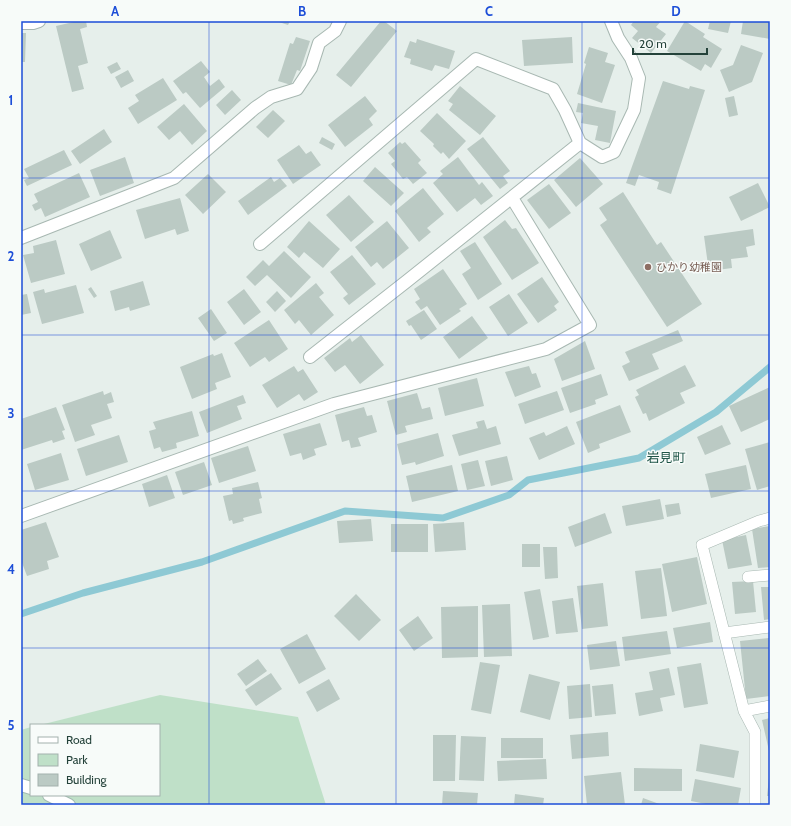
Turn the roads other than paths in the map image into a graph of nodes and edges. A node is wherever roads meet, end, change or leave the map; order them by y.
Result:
1 (39, 21) edge
2 (340, 21) edge
3 (611, 21) edge
4 (21, 23) edge
5 (580, 143) junction
6 (512, 198) junction
7 (21, 238) edge
8 (260, 244) dead end
9 (310, 357) dead end
10 (21, 516) edge
11 (770, 518) edge
12 (770, 575) edge
13 (748, 577) dead end
14 (770, 628) edge
15 (724, 633) junction
16 (770, 706) edge
17 (744, 711) junction
18 (51, 796) edge
19 (69, 805) edge
20 (755, 805) edge

1 - 4 street
2 - 7 street
3 - 5 street
5 - 6 street
5 - 8 street
6 - 9 street
6 - 10 street
11 - 15 lane
12 - 13 lane
14 - 15 lane
15 - 17 lane
16 - 17 lane
17 - 20 lane
18 - 19 street

